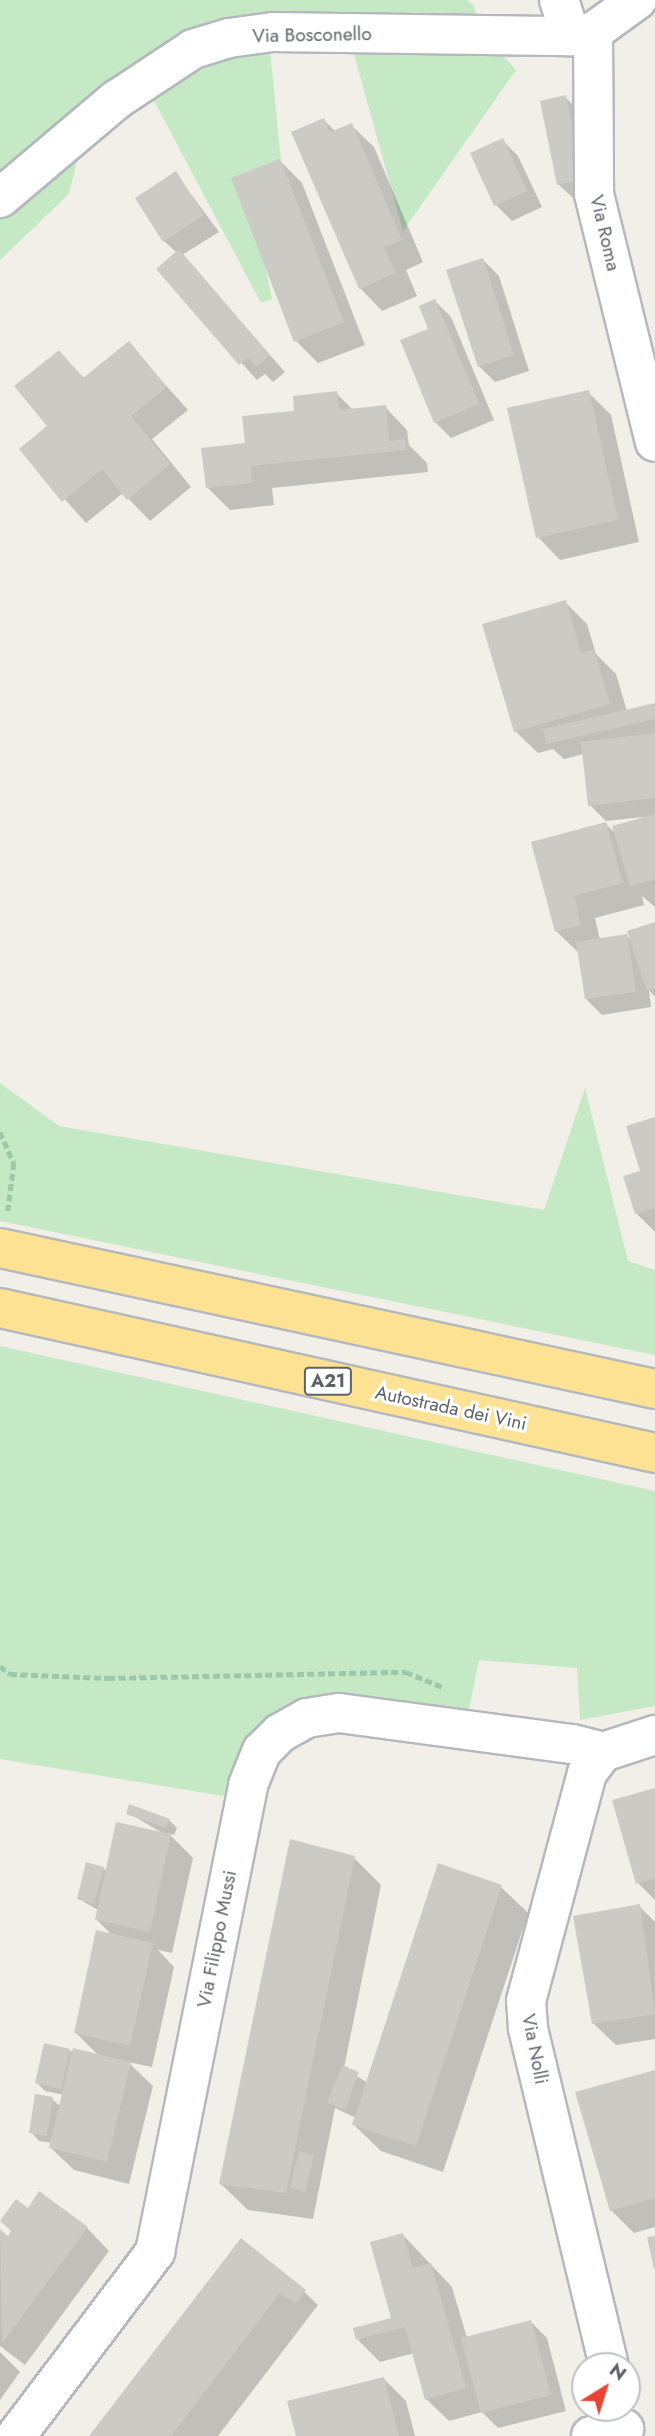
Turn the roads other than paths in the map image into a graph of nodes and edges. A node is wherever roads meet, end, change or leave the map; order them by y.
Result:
1 (559, 0) edge
2 (637, 0) edge
3 (582, 34) junction
4 (0, 198) edge
5 (655, 442) edge
6 (4, 1232) edge
7 (0, 1308) edge
8 (655, 1389) edge
9 (655, 1453) edge
10 (655, 1735) edge
11 (603, 1752) junction
12 (606, 2352) edge
13 (16, 2436) edge

1 - 3 street, Via Roma
2 - 3 street
3 - 4 street, Via Bosconello
3 - 5 street, Via Roma
6 - 8 highway
7 - 9 highway, Autostrada dei Vini / A21
10 - 11 street
11 - 12 street, Via Nolli
11 - 13 street, Via Filippo Mussi

